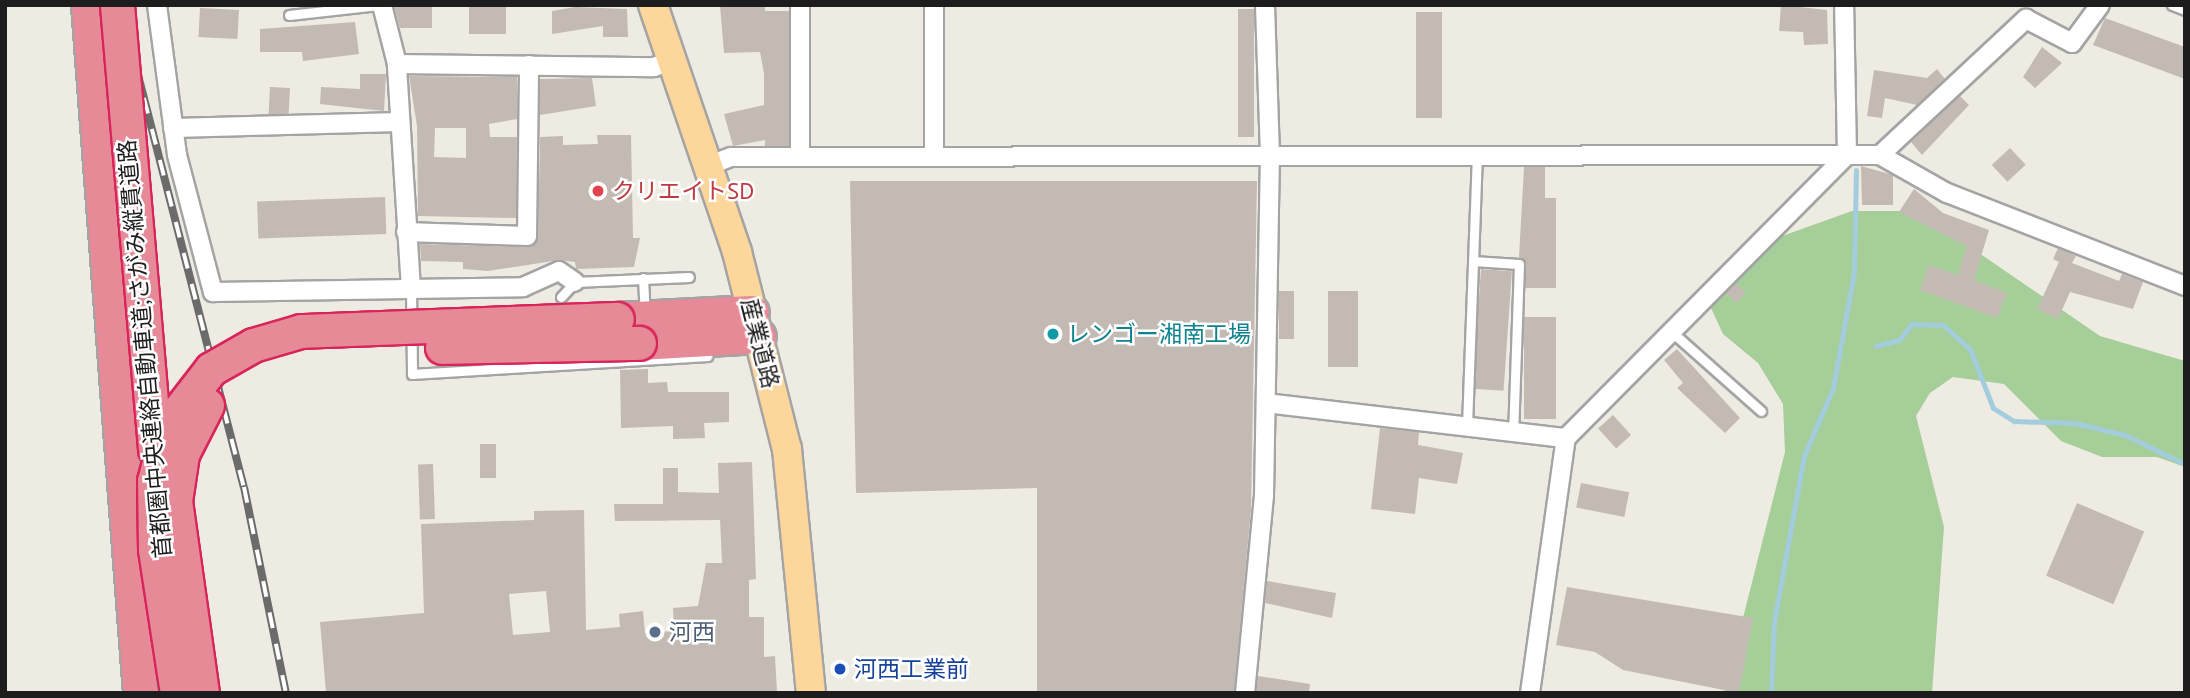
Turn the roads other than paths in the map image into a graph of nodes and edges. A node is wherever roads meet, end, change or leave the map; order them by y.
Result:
1 (88, 5) edge
2 (117, 5) edge
3 (157, 5) edge
4 (380, 5) edge
5 (653, 5) edge
6 (800, 5) edge
7 (934, 5) edge
8 (1265, 5) edge
9 (1844, 5) edge
10 (2100, 5) edge
11 (2172, 5) edge
12 (2185, 10) edge
13 (289, 15) dead end
14 (676, 59) junction
15 (397, 64) junction
16 (529, 65) junction
17 (400, 122) junction
18 (173, 128) junction
19 (1477, 155) junction
20 (1847, 155) junction
21 (1880, 155) junction
22 (934, 156) junction
23 (1270, 156) junction
24 (800, 157) junction
25 (710, 164) junction
26 (406, 232) junction
27 (1473, 261) junction
28 (689, 277) dead end
29 (643, 278) junction
30 (575, 282) junction
31 (2185, 286) edge
32 (411, 289) junction
33 (561, 297) dead end
34 (644, 300) dead end
35 (755, 324) junction
36 (1672, 332) junction
37 (707, 356) dead end
38 (1266, 403) junction
39 (1761, 411) dead end
40 (1467, 426) junction
41 (1513, 432) junction
42 (1566, 438) junction
43 (130, 533) junction
44 (131, 693) edge
45 (140, 693) edge
46 (171, 693) edge
47 (177, 693) edge
48 (202, 693) edge
49 (811, 693) edge
50 (1245, 693) edge
51 (1530, 693) edge

1 - 43 highway, 首都圏中央連絡自動車道;さがみ縦貫道路
2 - 46 highway, 首都圏中央連絡自動車道;さがみ縦貫道路, bridge
3 - 18 street
4 - 13 lane
4 - 15 street
5 - 14 main road, 産業道路
6 - 24 street
7 - 22 street
8 - 23 street
9 - 20 street
10 - 21 street
11 - 12 lane
14 - 16 street
14 - 25 main road, 産業道路
15 - 16 street
15 - 17 street
16 - 26 street
17 - 18 street
17 - 26 street
18 - 32 street
19 - 20 street
19 - 23 street
19 - 27 lane
20 - 21 street
20 - 36 street
21 - 31 street
22 - 23 street
22 - 24 street
23 - 38 street
24 - 25 street
25 - 35 main road, 産業道路
26 - 32 street
27 - 40 lane
27 - 41 lane
28 - 29 lane
29 - 30 lane
29 - 34 lane
30 - 32 street
30 - 33 lane
32 - 37 lane
35 - 47 highway, bridge
35 - 48 highway, bridge
35 - 49 main road, 産業道路
36 - 39 lane
36 - 42 street
38 - 40 street
38 - 50 street
40 - 41 street
41 - 42 street
42 - 51 street
43 - 44 highway
43 - 45 highway, 首都圏中央連絡自動車道;さがみ縦貫道路

